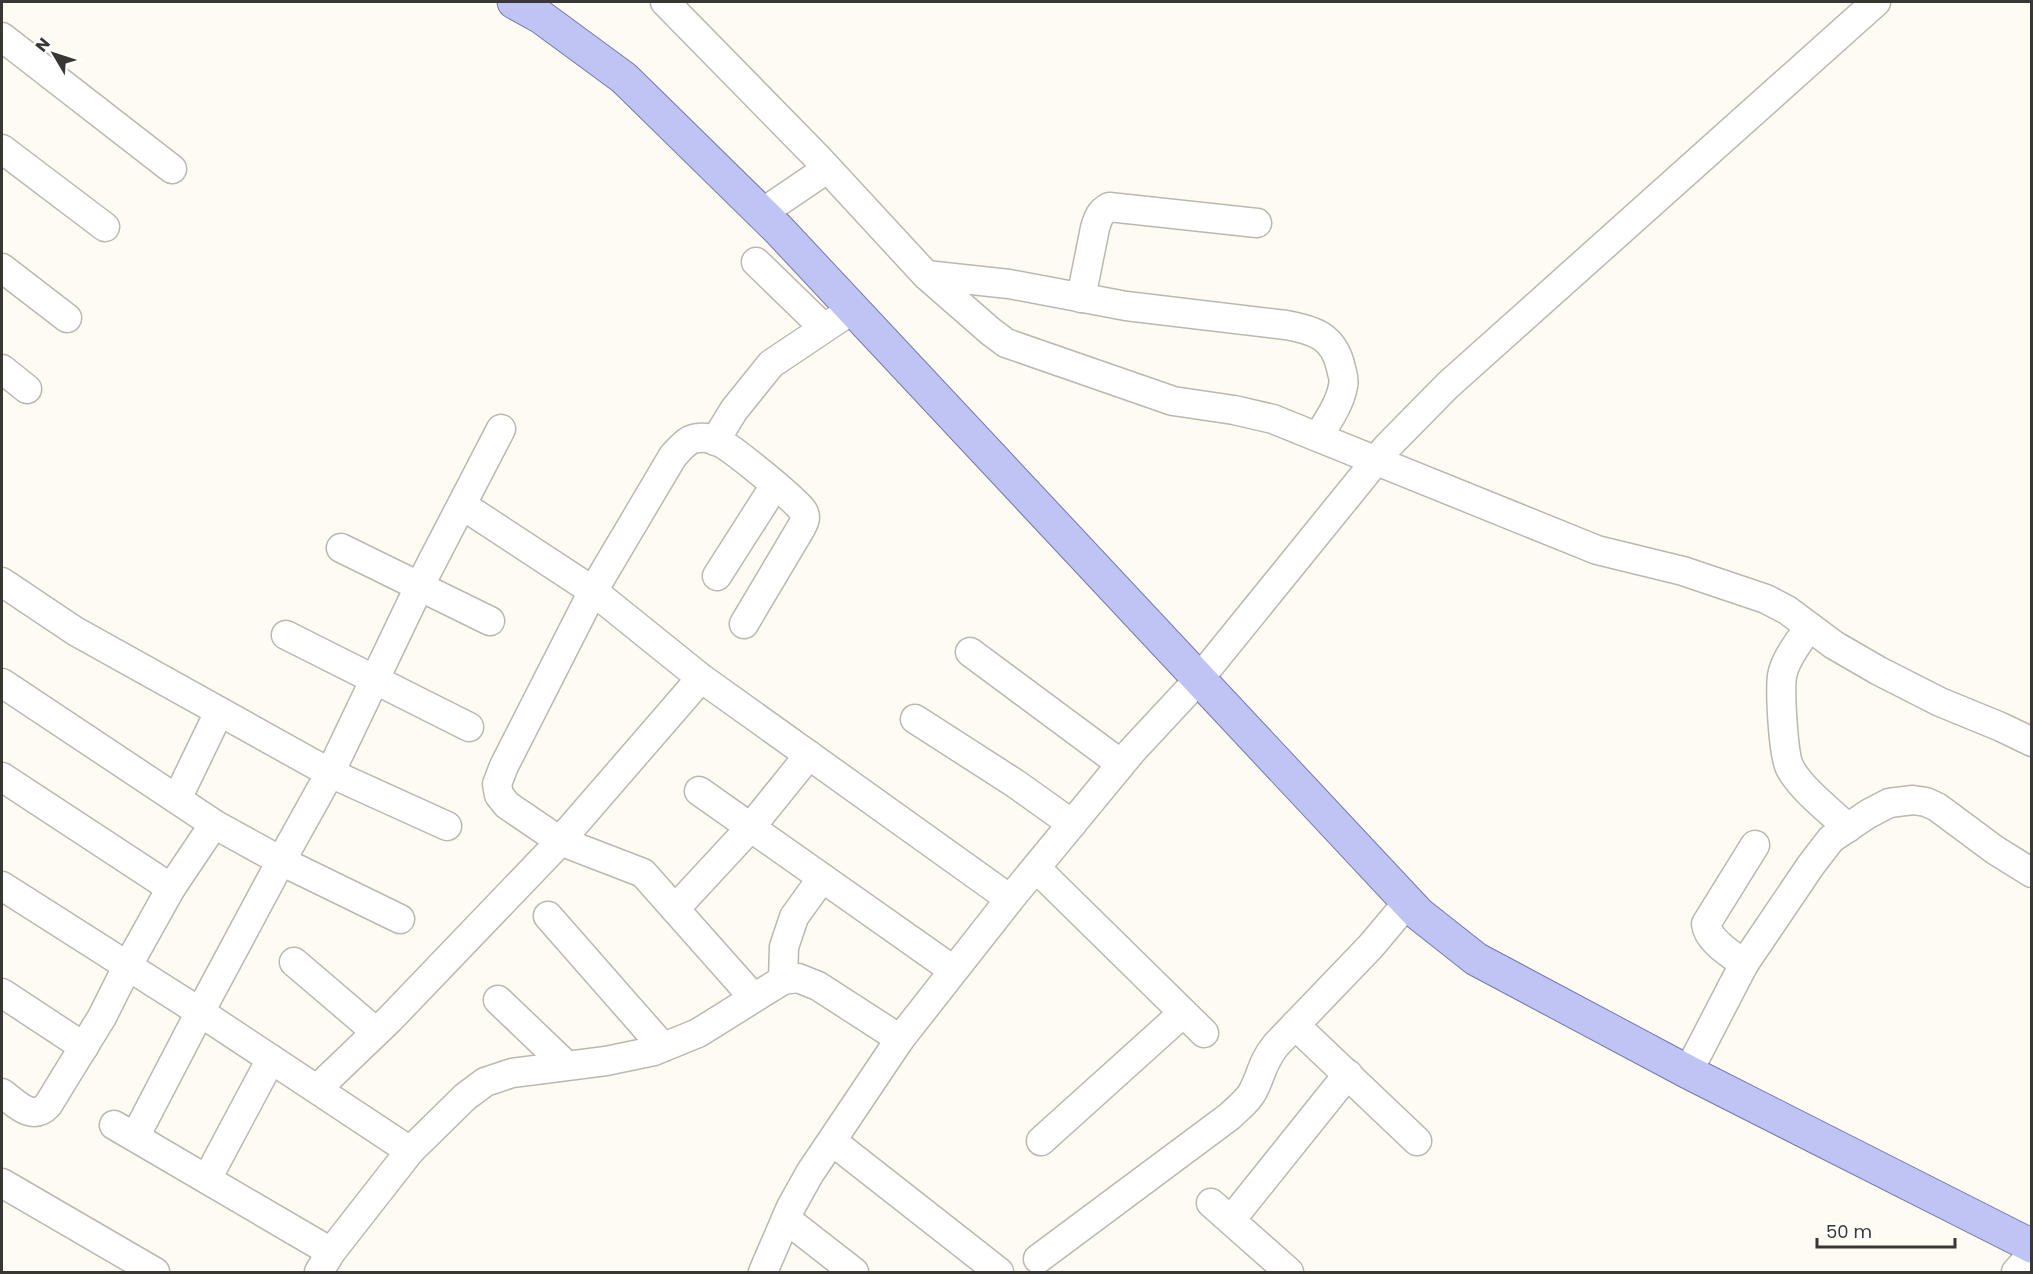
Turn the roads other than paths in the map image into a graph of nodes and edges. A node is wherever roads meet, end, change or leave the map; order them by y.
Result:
1 (514, 2) edge
2 (665, 2) edge
3 (1876, 2) edge
4 (2, 37) edge
5 (2, 149) edge
6 (172, 169) dead end
7 (818, 175) dead end
8 (762, 213) junction
9 (1257, 223) dead end
10 (105, 227) dead end
11 (756, 262) dead end
12 (2, 268) edge
13 (926, 274) junction
14 (1081, 298) junction
15 (853, 309) junction
16 (67, 318) dead end
17 (824, 328) junction
18 (2, 369) edge
19 (27, 389) dead end
20 (501, 429) dead end
21 (1318, 437) junction
22 (716, 441) junction
23 (1376, 462) junction
24 (775, 485) junction
25 (462, 505) junction
26 (341, 548) dead end
27 (717, 576) dead end
28 (2, 582) edge
29 (419, 587) junction
30 (593, 591) junction
31 (490, 621) dead end
32 (744, 624) dead end
33 (1809, 627) junction
34 (286, 635) dead end
35 (970, 652) dead end
36 (701, 678) junction
37 (1198, 679) junction
38 (375, 680) junction
39 (2, 683) edge
40 (219, 712) junction
41 (915, 720) dead end
42 (469, 727) dead end
43 (2031, 742) edge
44 (809, 755) junction
45 (1121, 764) junction
46 (330, 773) junction
47 (2, 777) edge
48 (699, 791) dead end
49 (177, 799) junction
50 (214, 824) junction
51 (1072, 824) junction
52 (447, 826) dead end
53 (750, 828) junction
54 (1848, 828) junction
55 (560, 841) junction
56 (1755, 845) dead end
57 (281, 861) junction
58 (1036, 868) junction
59 (2031, 873) edge
60 (822, 878) junction
61 (2, 886) edge
62 (171, 888) junction
63 (1010, 899) junction
64 (1408, 902) junction
65 (675, 909) junction
66 (548, 916) dead end
67 (400, 919) dead end
68 (294, 962) dead end
69 (1744, 964) junction
70 (127, 967) junction
71 (953, 970) junction
72 (783, 980) junction
73 (2, 993) edge
74 (753, 997) junction
75 (498, 1000) dead end
76 (200, 1012) junction
77 (1183, 1013) junction
78 (1295, 1024) junction
79 (376, 1032) junction
80 (1204, 1033) dead end
81 (900, 1039) junction
82 (84, 1047) junction
83 (663, 1047) junction
84 (271, 1059) junction
85 (566, 1065) junction
86 (1688, 1072) junction
87 (1348, 1074) junction
88 (317, 1089) junction
89 (6, 1105) edge
90 (832, 1141) junction
91 (1041, 1141) dead end
92 (1417, 1141) dead end
93 (410, 1151) junction
94 (207, 1179) junction
95 (2, 1183) edge
96 (786, 1219) junction
97 (2031, 1246) edge
98 (2031, 1254) edge
99 (1038, 1259) dead end
100 (325, 1262) edge
101 (155, 1272) edge
102 (764, 1272) edge
103 (854, 1272) edge
104 (999, 1272) edge
105 (1288, 1272) edge
106 (2016, 1272) edge

1 - 8 main road
2 - 13 street
3 - 23 street
4 - 6 street
5 - 10 street
7 - 8 street
8 - 15 main road
9 - 14 street
11 - 17 street
12 - 16 street
13 - 14 street
13 - 21 street
14 - 21 street
15 - 17 street
15 - 37 main road
17 - 22 street
18 - 19 street
20 - 25 street
21 - 23 street
22 - 24 street
22 - 30 street
23 - 33 street
23 - 37 street
24 - 27 street
24 - 32 street
25 - 29 street
25 - 30 street
26 - 29 street
28 - 40 street
29 - 31 street
29 - 38 street
30 - 36 street
30 - 55 street
33 - 43 street
33 - 54 street
34 - 38 street
35 - 45 street
36 - 44 street
36 - 55 street
37 - 45 street
37 - 64 main road
38 - 42 street
38 - 46 street
39 - 49 street
40 - 46 street
40 - 49 street
41 - 51 street
44 - 53 street
44 - 63 street
45 - 51 street
46 - 52 street
46 - 57 street
47 - 62 street
48 - 53 street
49 - 50 street
50 - 57 street
50 - 62 street
51 - 58 street
53 - 60 street
53 - 65 street
54 - 59 street
54 - 69 street
55 - 65 street
55 - 79 street
56 - 69 street
57 - 67 street
57 - 76 street
58 - 63 street
58 - 77 street
60 - 71 street
60 - 72 street
61 - 70 street
62 - 70 street
63 - 71 street
64 - 78 street
64 - 86 main road
65 - 74 street
66 - 83 street
68 - 79 street
69 - 86 street
70 - 76 street
70 - 82 street
71 - 81 street
72 - 74 street
72 - 81 street
73 - 82 street
74 - 83 street
75 - 85 street
76 - 84 street
76 - 94 street
77 - 80 street
77 - 91 street
78 - 87 street
78 - 99 street
79 - 88 street
81 - 90 street
82 - 89 street
83 - 85 street
84 - 88 street
84 - 94 street
85 - 93 street
86 - 97 main road
87 - 92 street
87 - 105 street
88 - 93 street
90 - 96 street
90 - 104 street
93 - 100 street
94 - 100 street
95 - 101 street
96 - 102 street
96 - 103 street
98 - 106 street

